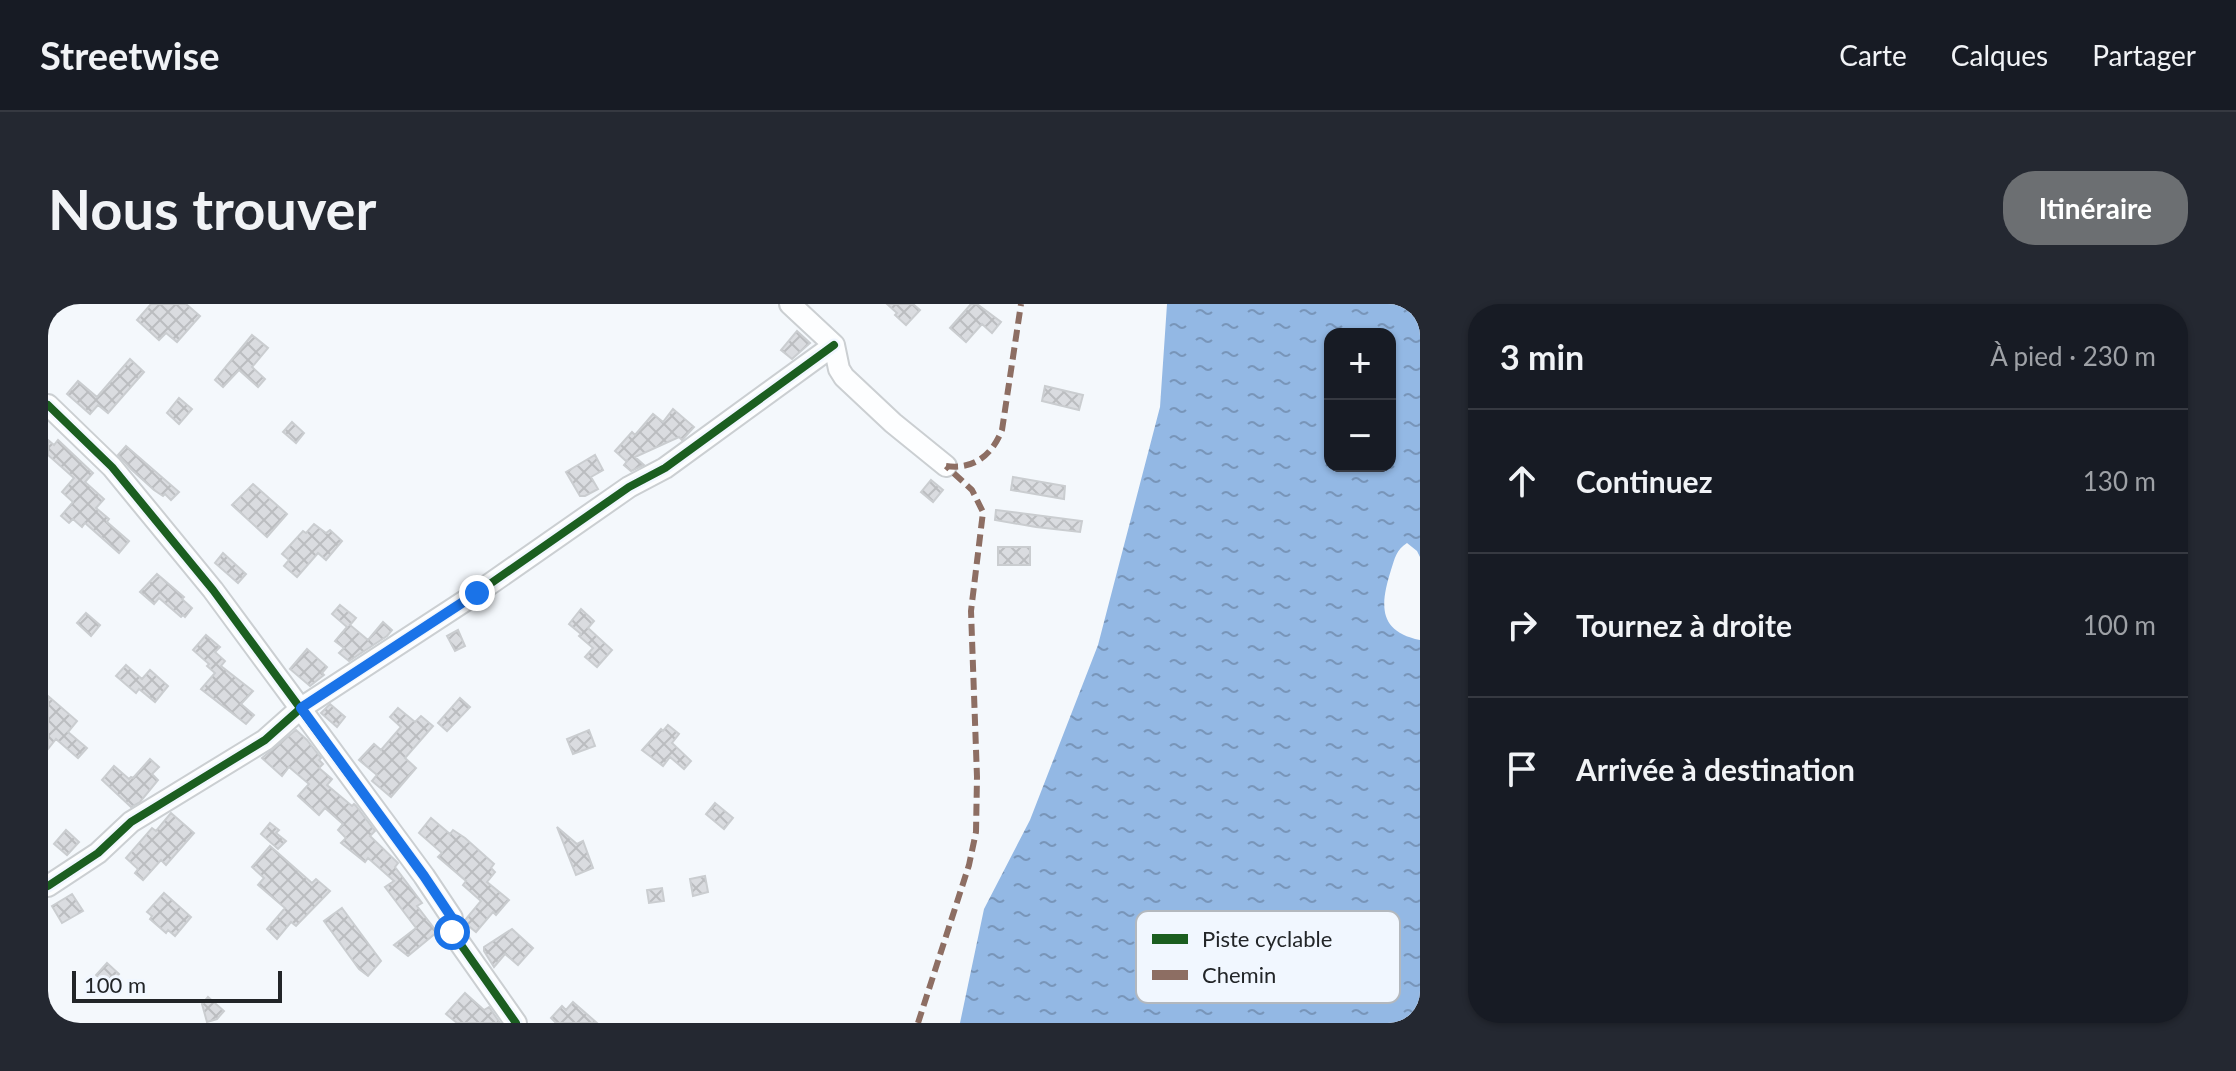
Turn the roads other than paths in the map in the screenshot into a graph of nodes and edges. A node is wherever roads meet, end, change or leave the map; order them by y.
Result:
1 (790, 304) edge
2 (834, 345) junction
3 (48, 405) edge
4 (946, 466) dead end
5 (301, 708) junction
6 (48, 886) edge
7 (516, 1023) edge

1 - 2 street
2 - 4 street
2 - 5 street
3 - 5 street
5 - 6 street
5 - 7 street

